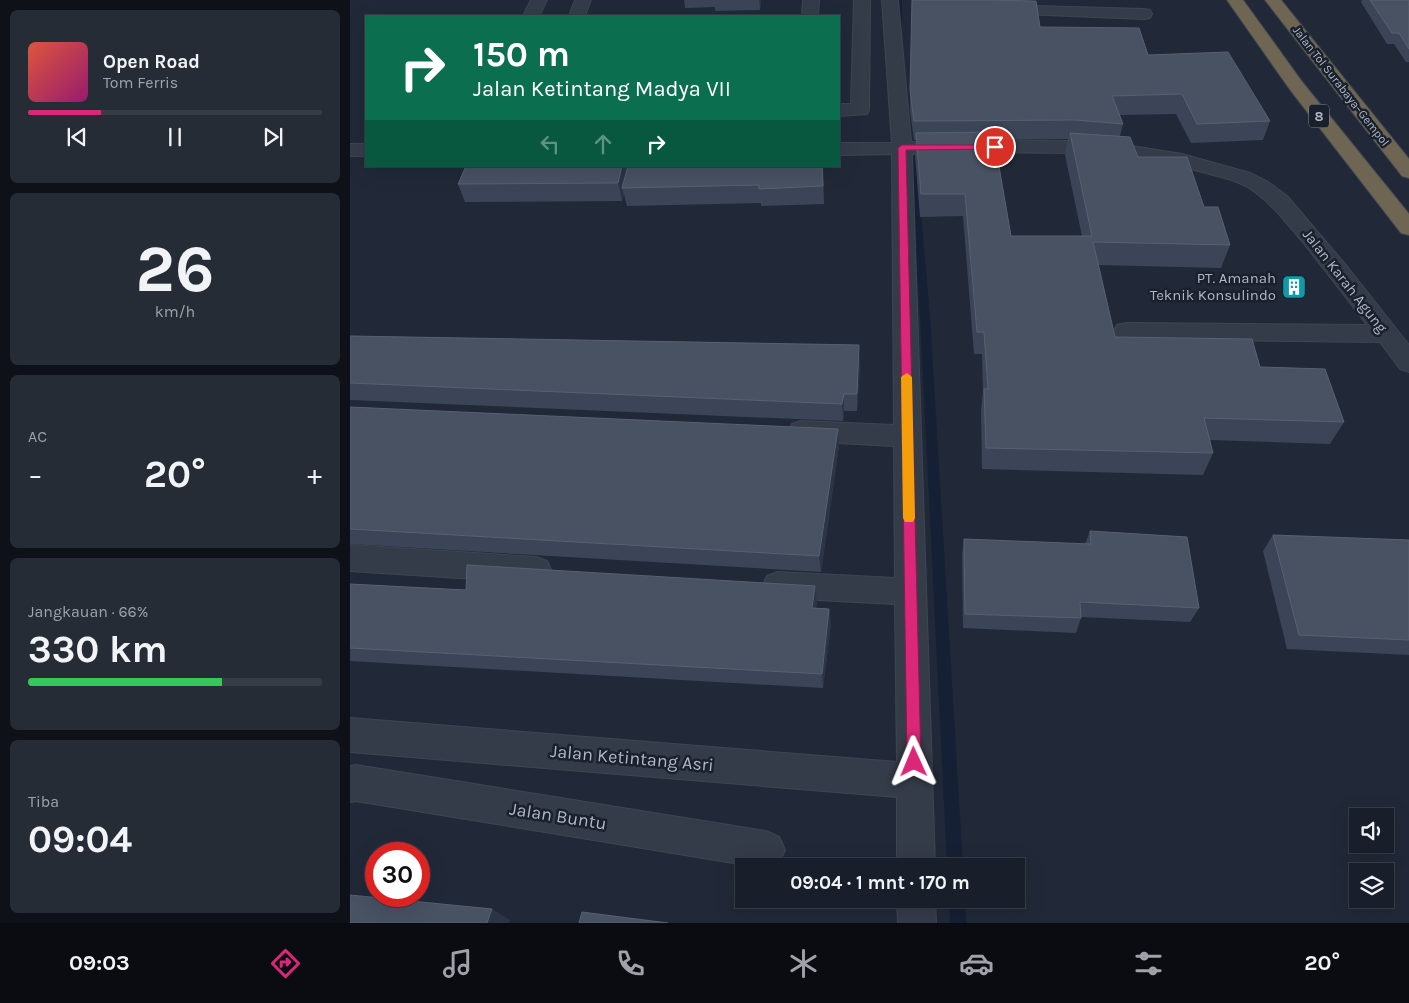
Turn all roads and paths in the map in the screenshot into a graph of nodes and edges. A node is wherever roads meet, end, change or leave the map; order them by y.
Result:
1 (539, 0) edge
2 (583, 0) edge
3 (811, 0) edge
4 (862, 0) edge
5 (1235, 0) edge
6 (1274, 0) edge
7 (896, 6) edge
8 (990, 10) edge
9 (1144, 14) dead end
10 (532, 15) edge
11 (577, 15) edge
12 (810, 15) edge
13 (840, 110) edge
14 (904, 148) junction
15 (840, 149) edge
16 (350, 150) edge
17 (365, 150) edge
18 (1409, 172) edge
19 (1409, 228) edge
20 (1126, 331) dead end
21 (1387, 334) junction
22 (1407, 365) edge
23 (778, 430) edge
24 (907, 436) junction
25 (350, 558) edge
26 (566, 571) edge
27 (753, 583) edge
28 (910, 590) junction
29 (350, 735) edge
30 (914, 781) junction
31 (350, 784) edge
32 (766, 850) dead end
33 (916, 858) edge
34 (916, 908) edge
35 (917, 923) edge

1 - 10 street
2 - 11 street
3 - 12 street
4 - 13 street
5 - 19 highway, 8
6 - 18 highway, Jalan Tol Surabaya–Gempol / 8
7 - 14 street
8 - 9 street
14 - 15 street, Jalan Karah Agung
14 - 21 street, Jalan Karah Agung
14 - 24 street
16 - 17 street
20 - 21 street
21 - 22 street, Jalan Karah Agung
23 - 24 street
24 - 28 street
25 - 26 street
27 - 28 street
28 - 30 street
29 - 30 street, Jalan Ketintang Asri
30 - 33 street
31 - 32 street, Jalan Buntu
34 - 35 street

